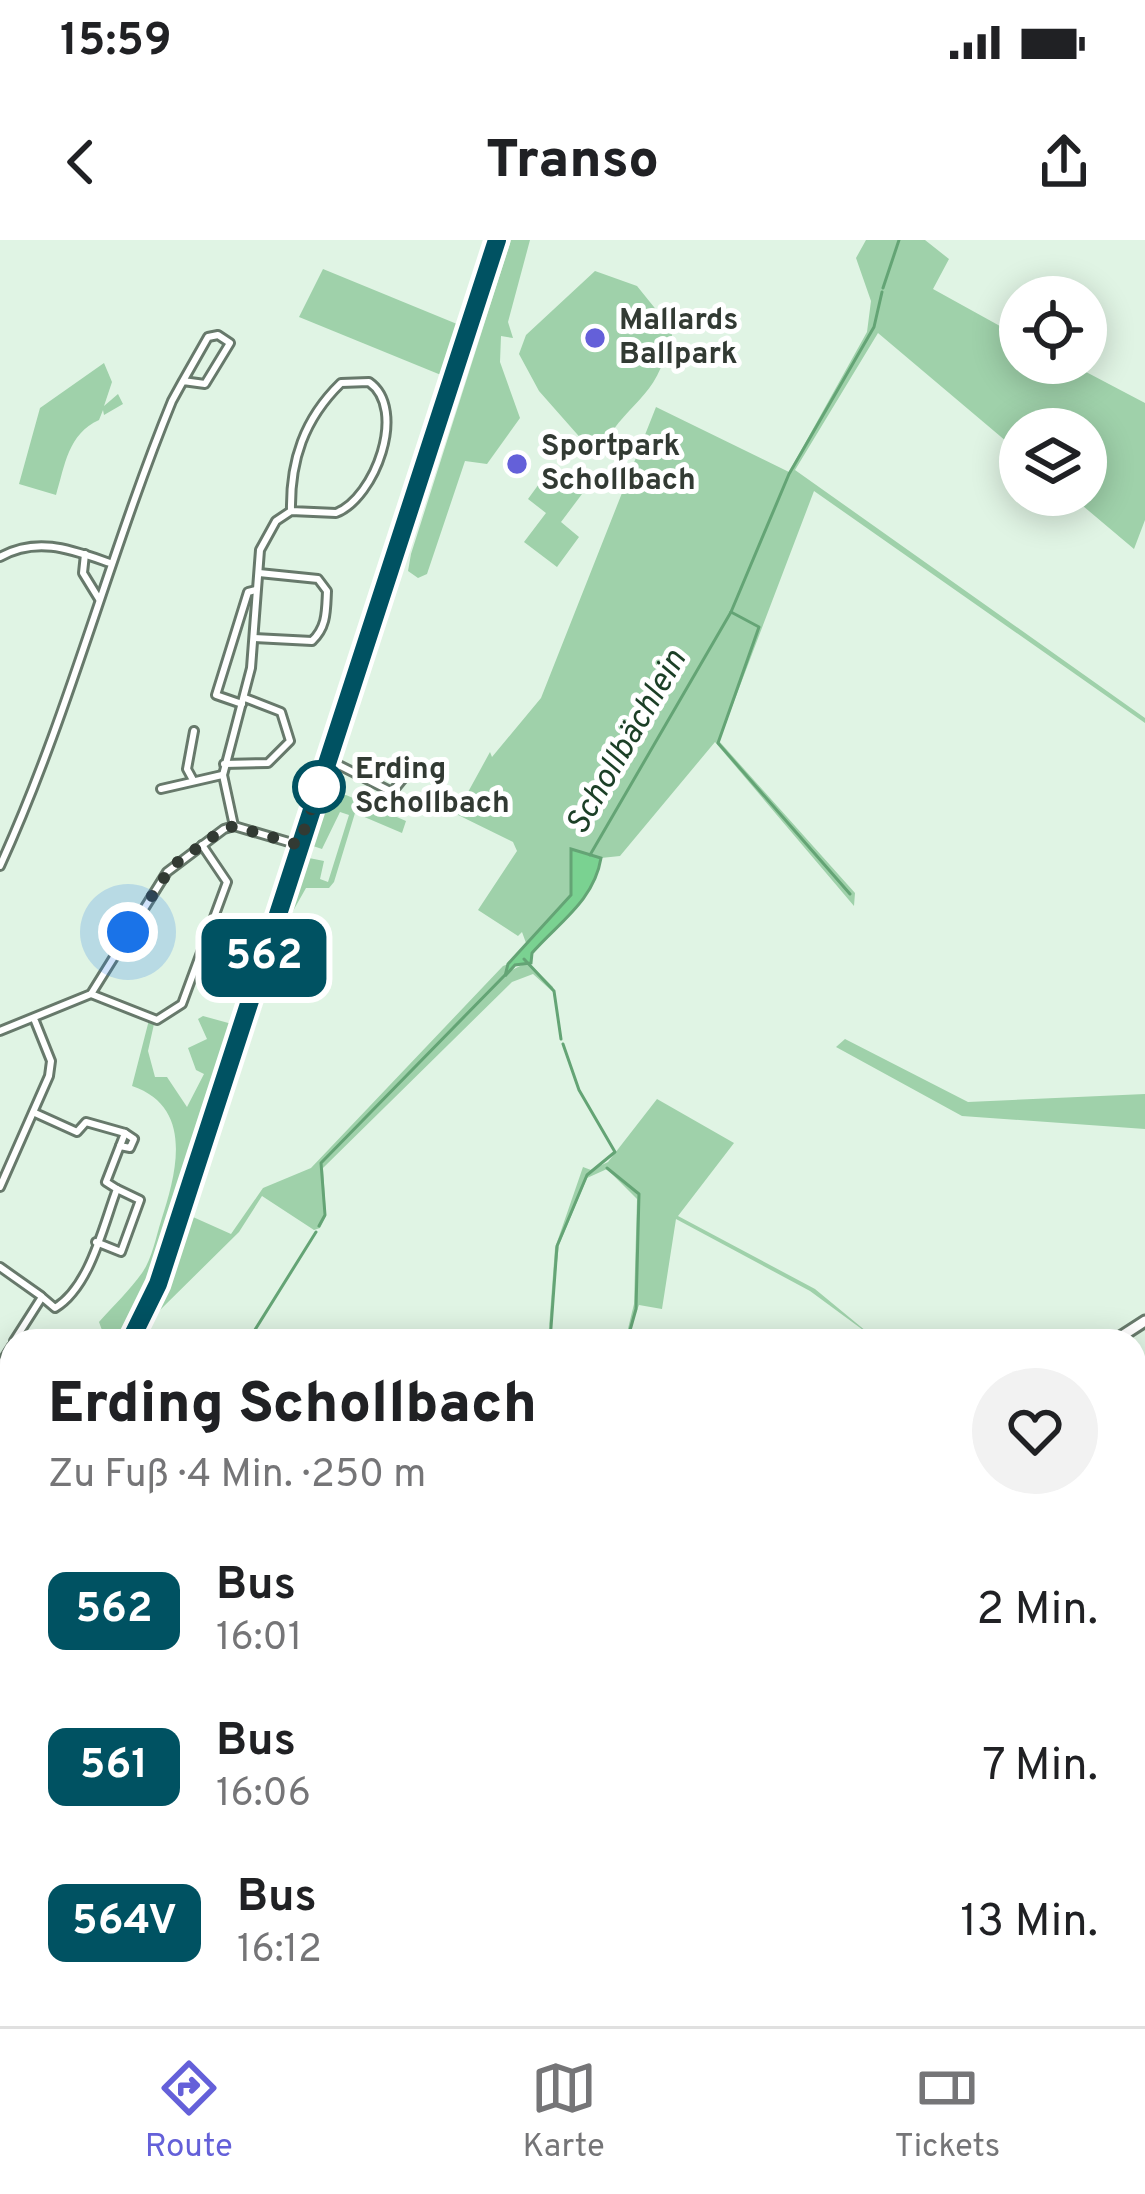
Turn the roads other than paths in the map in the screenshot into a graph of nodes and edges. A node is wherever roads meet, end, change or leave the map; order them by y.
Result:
1 (497, 240) edge
2 (183, 381) junction
3 (291, 511) junction
4 (85, 554) junction
5 (0, 557) edge
6 (110, 563) junction
7 (258, 573) junction
8 (256, 590) junction
9 (99, 599) junction
10 (254, 638) junction
11 (243, 700) junction
12 (194, 730) dead end
13 (329, 760) junction
14 (224, 764) junction
15 (223, 775) junction
16 (406, 776) dead end
17 (193, 780) junction
18 (161, 789) dead end
19 (234, 826) junction
20 (202, 845) junction
21 (299, 845) junction
22 (0, 866) edge
23 (92, 994) junction
24 (34, 1021) junction
25 (0, 1031) edge
26 (34, 1113) junction
27 (0, 1187) edge
28 (117, 1189) junction
29 (96, 1242) junction
30 (0, 1267) edge
31 (42, 1297) junction
32 (22, 1329) edge
33 (136, 1329) edge

1 - 13 main road
2 - 2 street
2 - 6 street
3 - 3 street
3 - 7 street
4 - 5 street
4 - 6 street
4 - 9 street
6 - 9 street
7 - 8 street
7 - 10 street
8 - 10 street
8 - 11 street
9 - 22 street
10 - 11 street
11 - 14 street
11 - 14 street
12 - 17 street
13 - 16 street
13 - 21 main road
14 - 15 street
15 - 17 street
15 - 19 street
17 - 18 street
19 - 20 street
19 - 21 street
20 - 23 street
20 - 23 street
21 - 33 main road
23 - 24 street
24 - 25 street
24 - 26 street
26 - 27 street
26 - 28 street
28 - 29 street
28 - 29 street
29 - 31 street
30 - 31 street
31 - 32 street

